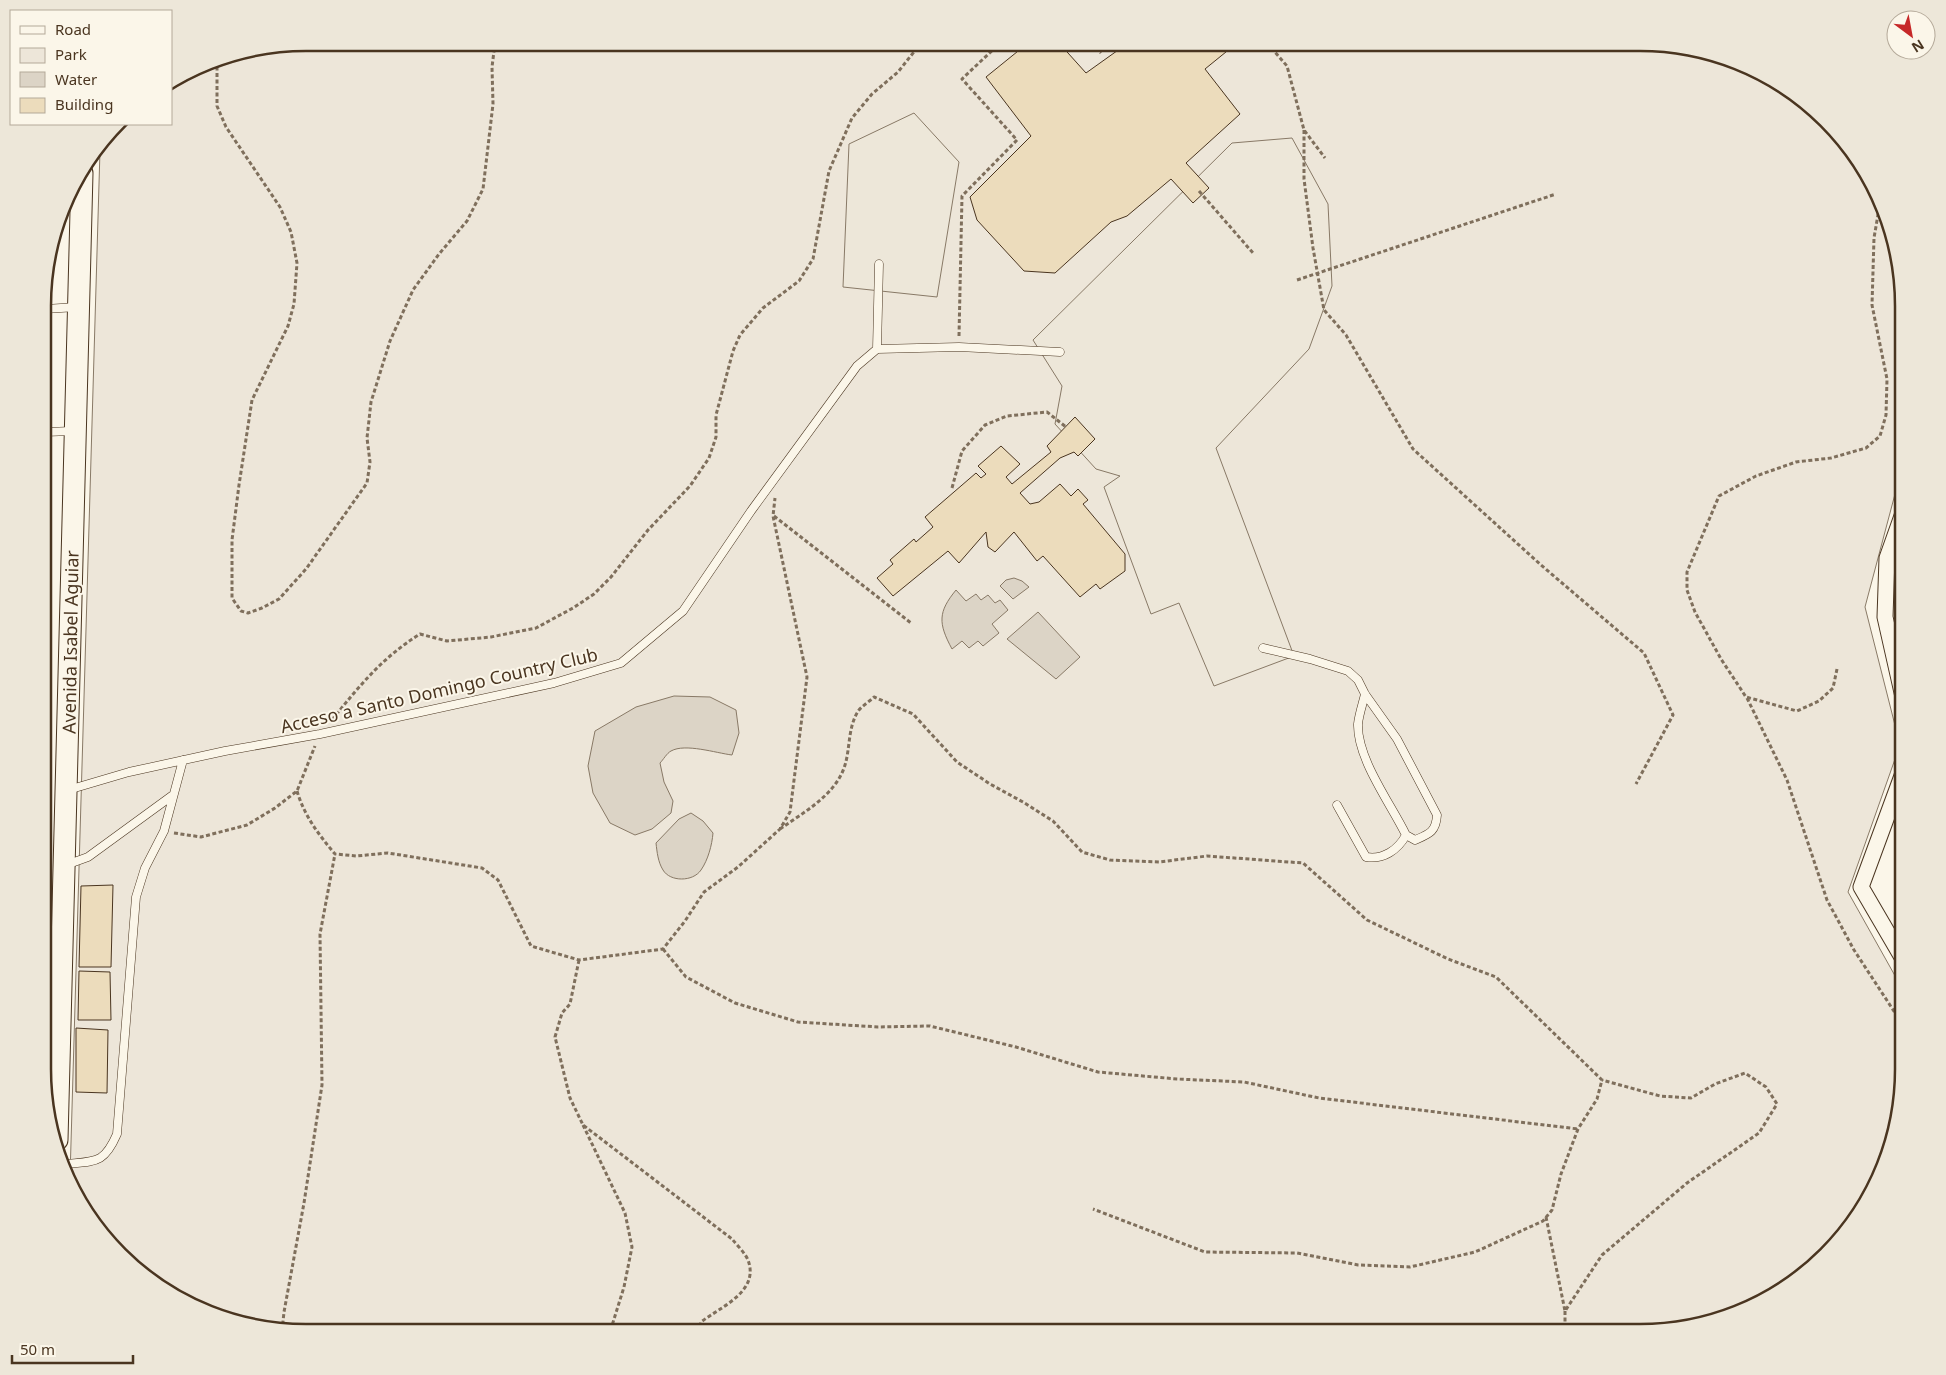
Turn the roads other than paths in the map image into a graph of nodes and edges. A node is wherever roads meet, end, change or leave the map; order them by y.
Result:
1 (82, 184) edge
2 (879, 264) dead end
3 (79, 307) junction
4 (51, 309) edge
5 (877, 349) junction
6 (1060, 352) dead end
7 (76, 431) junction
8 (51, 432) edge
9 (1895, 536) edge
10 (1887, 558) junction
11 (1895, 559) edge
12 (1263, 648) dead end
13 (1895, 653) edge
14 (1365, 694) junction
15 (183, 760) junction
16 (66, 791) junction
17 (173, 795) junction
18 (1895, 795) edge
19 (1337, 806) dead end
20 (1406, 835) junction
21 (64, 865) junction
22 (1895, 945) edge
23 (53, 1000) edge
24 (56, 1121) edge
25 (70, 1164) edge

1 - 3 main road, Avenida Isabel Aguiar
2 - 5 lane
3 - 4 lane
3 - 7 main road, Avenida Isabel Aguiar
5 - 6 lane
5 - 15 lane, Acceso a Santo Domingo Country Club
7 - 8 lane
7 - 16 main road, Avenida Isabel Aguiar
9 - 10 street
10 - 11 lane
10 - 13 street
12 - 14 lane
14 - 20 lane
14 - 20 lane
15 - 16 lane, Acceso a Santo Domingo Country Club
15 - 17 lane
16 - 21 main road, Avenida Isabel Aguiar
17 - 21 lane
17 - 25 lane
18 - 22 street
19 - 20 lane
21 - 23 main road, Avenida Isabel Aguiar
23 - 24 main road, Avenida Isabel Aguiar

